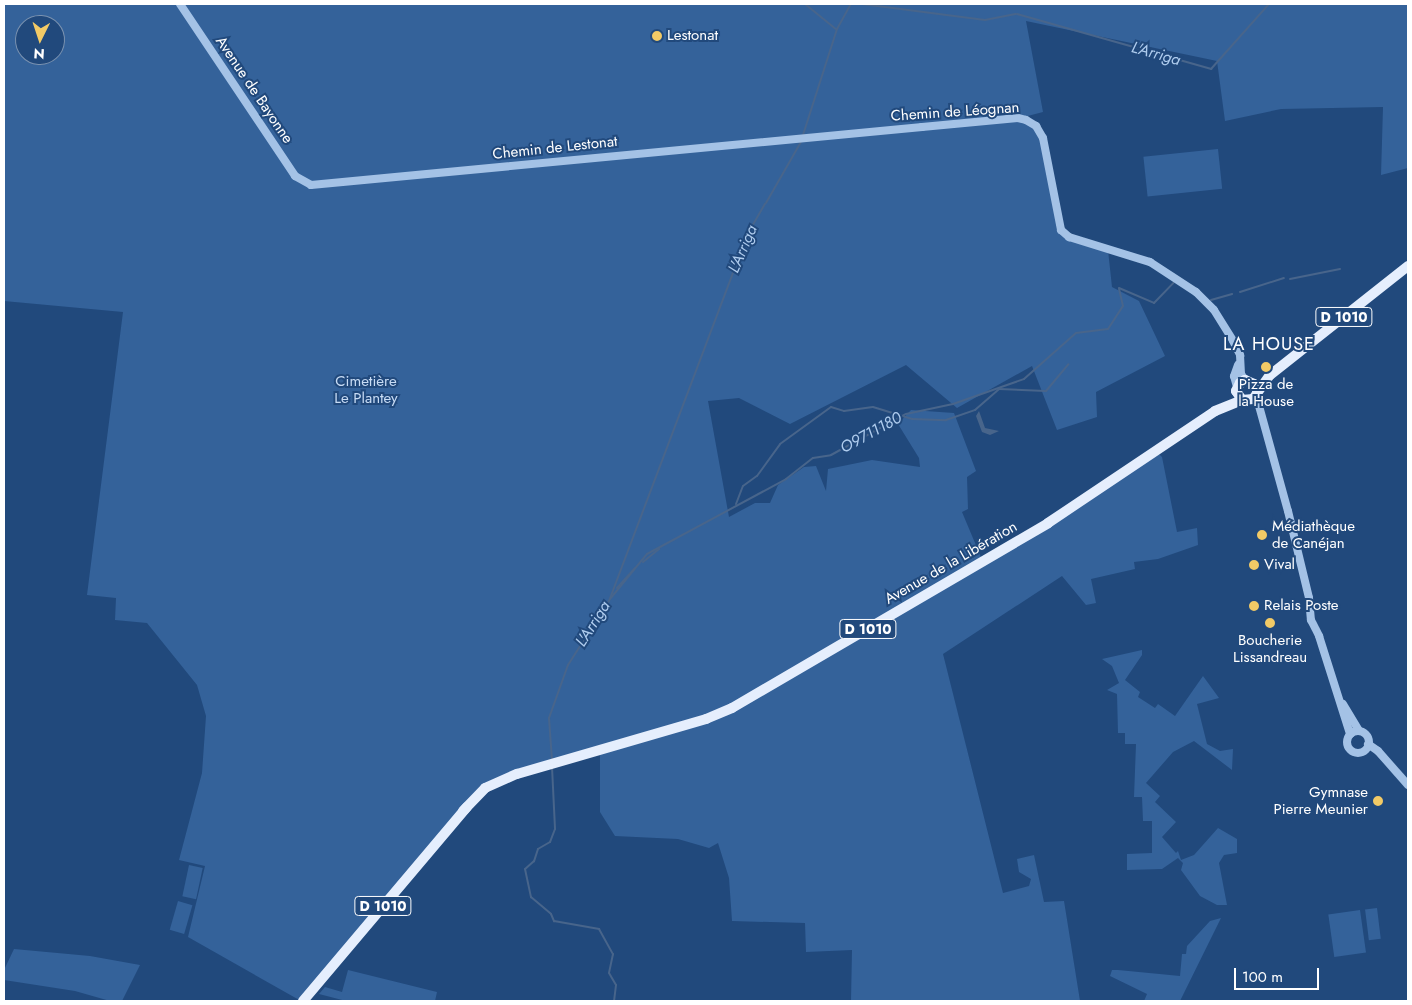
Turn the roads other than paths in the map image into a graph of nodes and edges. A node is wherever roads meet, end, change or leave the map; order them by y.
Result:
1 (180, 4) edge
2 (802, 139) joint
3 (311, 185) joint
4 (1408, 266) edge
5 (1246, 391) junction
6 (1263, 414) junction
7 (1328, 665) junction
8 (1359, 732) junction
9 (1350, 734) junction
10 (1366, 748) junction
11 (1408, 785) edge
12 (303, 1001) edge

1 - 3 street, Avenue de Bayonne
2 - 3 street, Chemin de Lestonat
2 - 5 street, Chemin de Léognan
4 - 5 main road, Avenue de la Libération / D 1010
5 - 6 street
5 - 6 street, Chemin de Léognan
5 - 12 main road, Avenue de la Libération / D 1010
6 - 7 street, Chemin de Léognan
7 - 8 street
7 - 9 street
8 - 9 street
8 - 10 street
9 - 10 street
10 - 11 street

